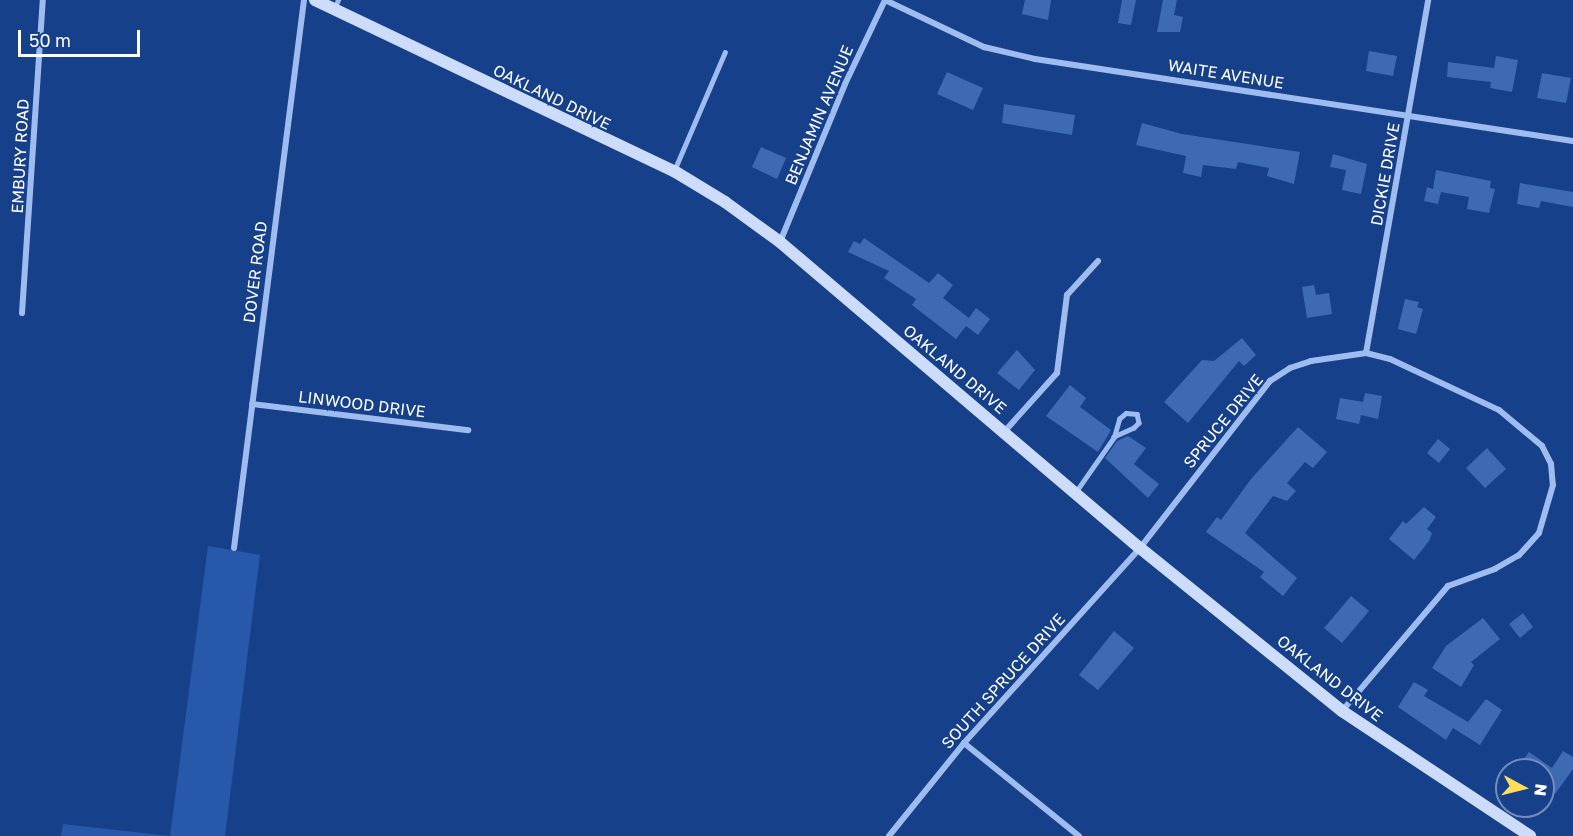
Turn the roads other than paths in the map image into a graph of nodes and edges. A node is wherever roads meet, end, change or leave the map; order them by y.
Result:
1 (43, 0) edge
2 (304, 0) edge
3 (315, 0) edge
4 (885, 0) edge
5 (1428, 0) edge
6 (336, 4) edge
7 (725, 52) dead end
8 (1408, 117) junction
9 (1573, 141) edge
10 (674, 171) junction
11 (780, 242) junction
12 (1098, 261) dead end
13 (22, 313) dead end
14 (1366, 353) junction
15 (252, 404) junction
16 (468, 430) dead end
17 (1004, 432) junction
18 (1114, 437) junction
19 (1075, 493) junction
20 (234, 548) dead end
21 (1140, 548) junction
22 (1342, 711) junction
23 (964, 743) junction
24 (889, 836) edge
25 (1079, 836) edge
26 (1530, 836) edge

1 - 13 street, EMBURY ROAD
2 - 15 street, DOVER ROAD
3 - 6 main road, OAKLAND DRIVE
4 - 8 street, WAITE AVENUE
4 - 11 street, BENJAMIN AVENUE
5 - 8 street, DICKIE DRIVE
6 - 10 main road, OAKLAND DRIVE
7 - 10 lane
8 - 9 street, WAITE AVENUE
8 - 14 street, DICKIE DRIVE
10 - 11 main road, OAKLAND DRIVE
11 - 17 main road, OAKLAND DRIVE
12 - 17 street
14 - 21 street, SPRUCE DRIVE
14 - 22 street, SPRUCE DRIVE
15 - 16 street, LINWOOD DRIVE
15 - 20 street, DOVER ROAD
17 - 19 main road, OAKLAND DRIVE
18 - 18 lane
18 - 19 lane
19 - 21 main road, OAKLAND DRIVE
21 - 22 main road, OAKLAND DRIVE
21 - 23 street, SOUTH SPRUCE DRIVE
22 - 26 main road, OAKLAND DRIVE
23 - 24 street, SOUTH SPRUCE DRIVE
23 - 25 street

